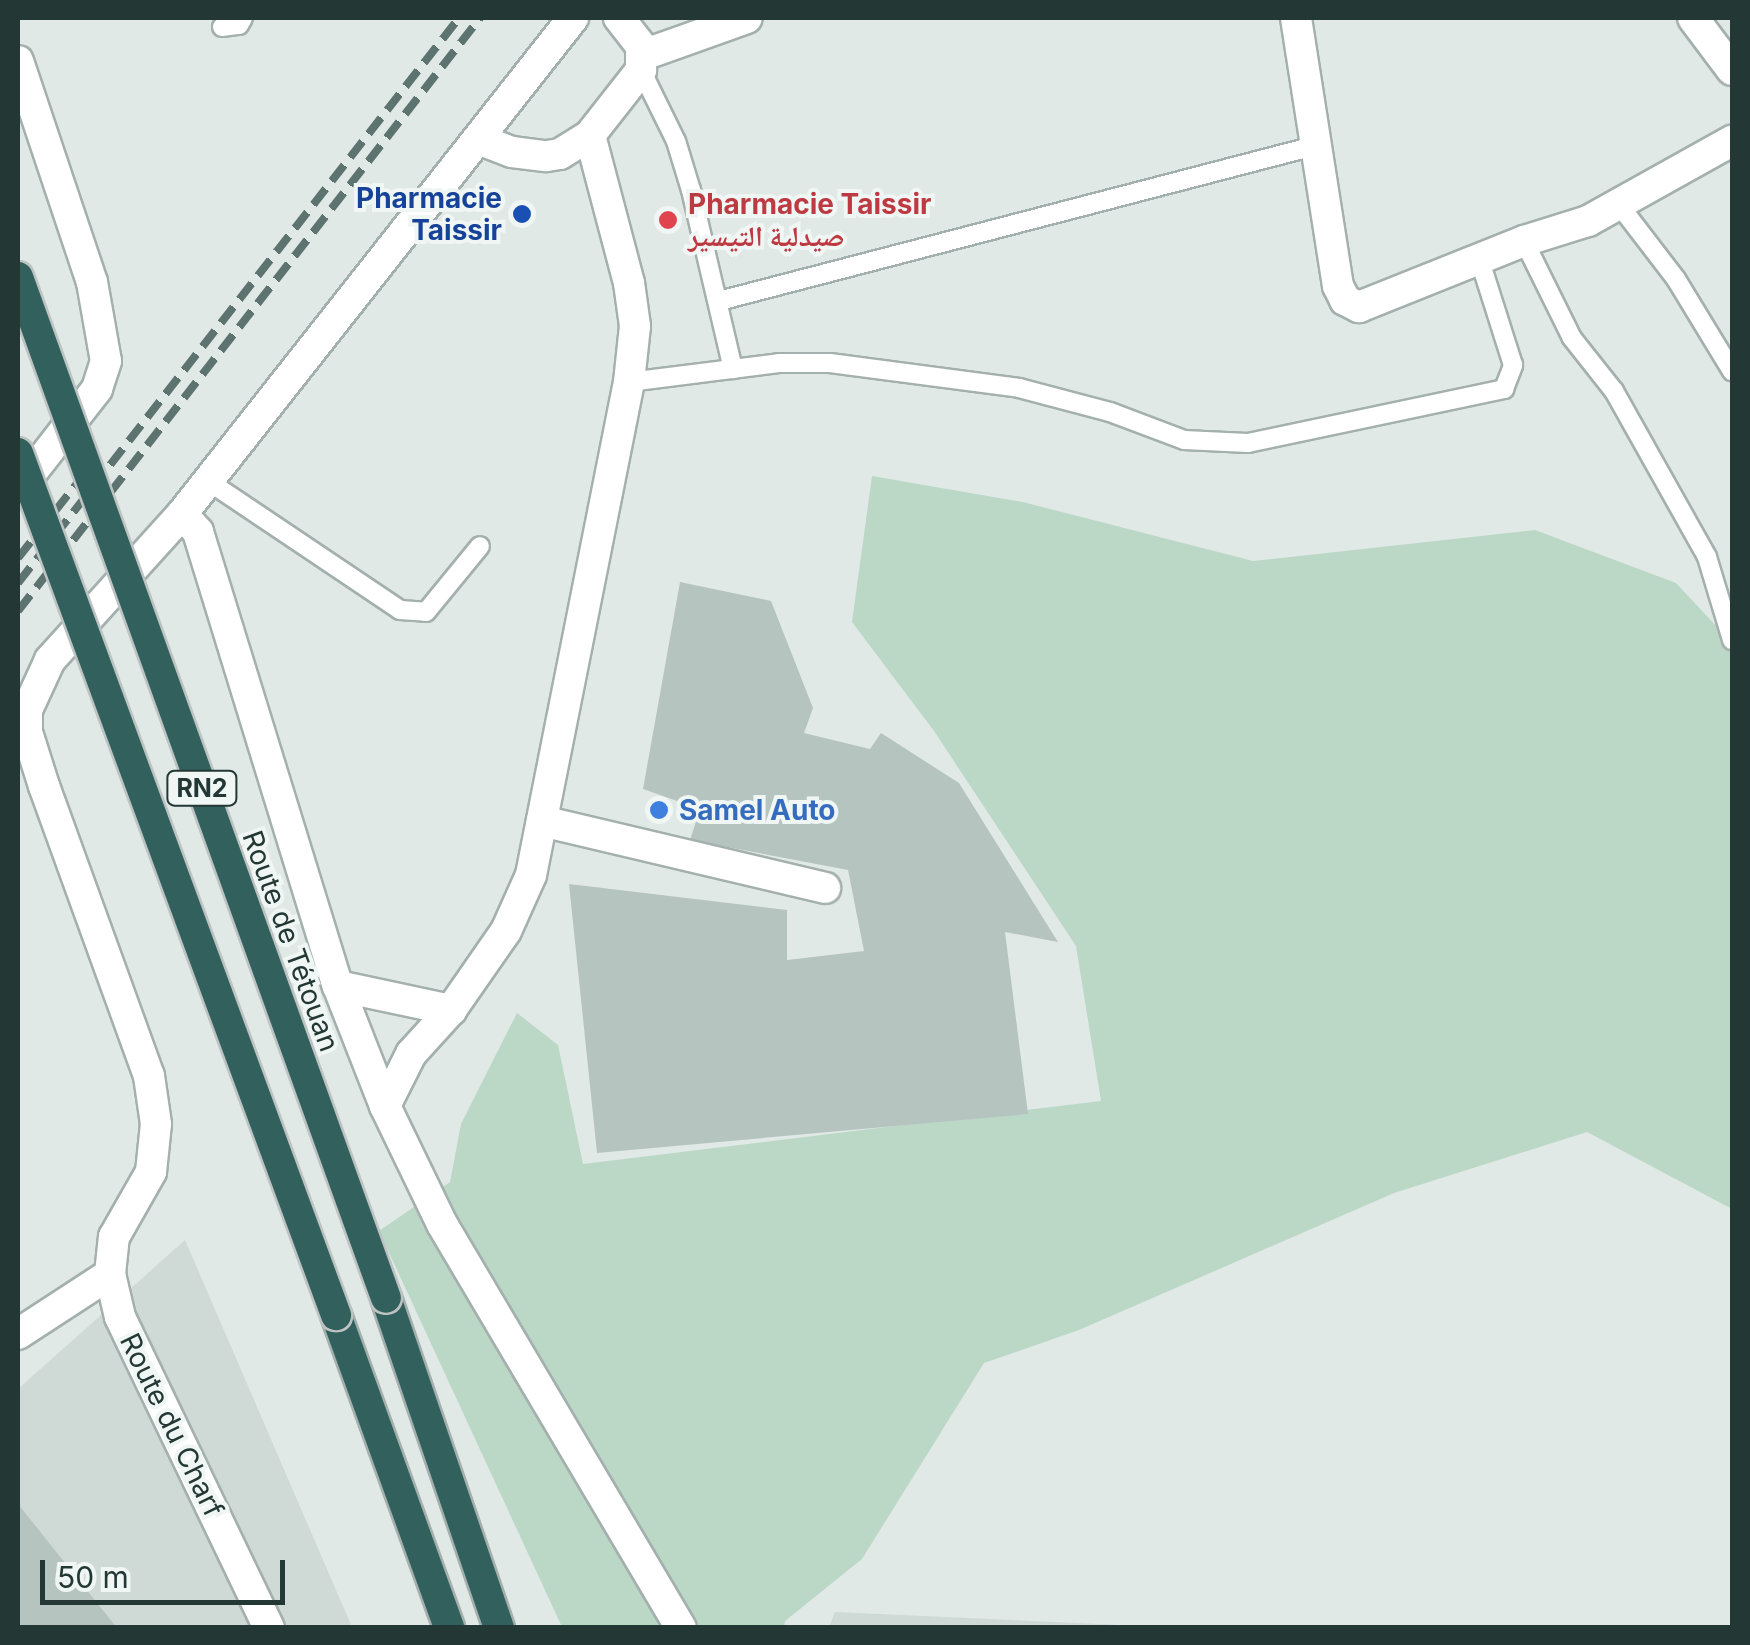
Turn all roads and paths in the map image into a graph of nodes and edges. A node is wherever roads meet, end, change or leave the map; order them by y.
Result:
1 (243, 18) edge
2 (573, 18) edge
3 (619, 18) edge
4 (747, 18) edge
5 (1296, 18) edge
6 (1693, 18) edge
7 (222, 27) dead end
8 (18, 61) edge
9 (642, 63) junction
10 (1732, 70) edge
11 (590, 135) junction
12 (478, 139) junction
13 (1732, 141) edge
14 (1318, 145) junction
15 (1620, 206) junction
16 (1524, 241) junction
17 (1479, 258) junction
18 (18, 278) edge
19 (719, 300) junction
20 (733, 370) junction
21 (1732, 371) edge
22 (629, 382) junction
23 (18, 453) edge
24 (208, 481) junction
25 (18, 490) edge
26 (182, 514) junction
27 (480, 546) dead end
28 (1732, 640) edge
29 (542, 821) junction
30 (825, 888) dead end
31 (338, 986) junction
32 (451, 1010) junction
33 (385, 1106) junction
34 (110, 1274) junction
35 (18, 1334) edge
36 (269, 1628) edge
37 (449, 1628) edge
38 (499, 1628) edge
39 (681, 1628) edge

1 - 7 lane
2 - 12 street
3 - 9 street
4 - 9 street
5 - 14 street
6 - 10 street
8 - 25 street
9 - 11 street
9 - 19 lane
11 - 12 street
11 - 22 street
12 - 24 street
13 - 15 street
14 - 17 street
14 - 19 lane
15 - 16 street
15 - 21 lane
16 - 17 street
16 - 28 lane
17 - 20 lane
18 - 38 highway, Route de Tétouan / RN2, bridge
19 - 20 lane
20 - 22 lane
22 - 29 street
23 - 37 highway, RN2, bridge
24 - 26 street
24 - 27 lane
26 - 31 street
26 - 34 street
29 - 30 street
29 - 32 street
31 - 32 street
31 - 33 street
32 - 33 street
33 - 39 street
34 - 35 street
34 - 36 street, Route du Charf

